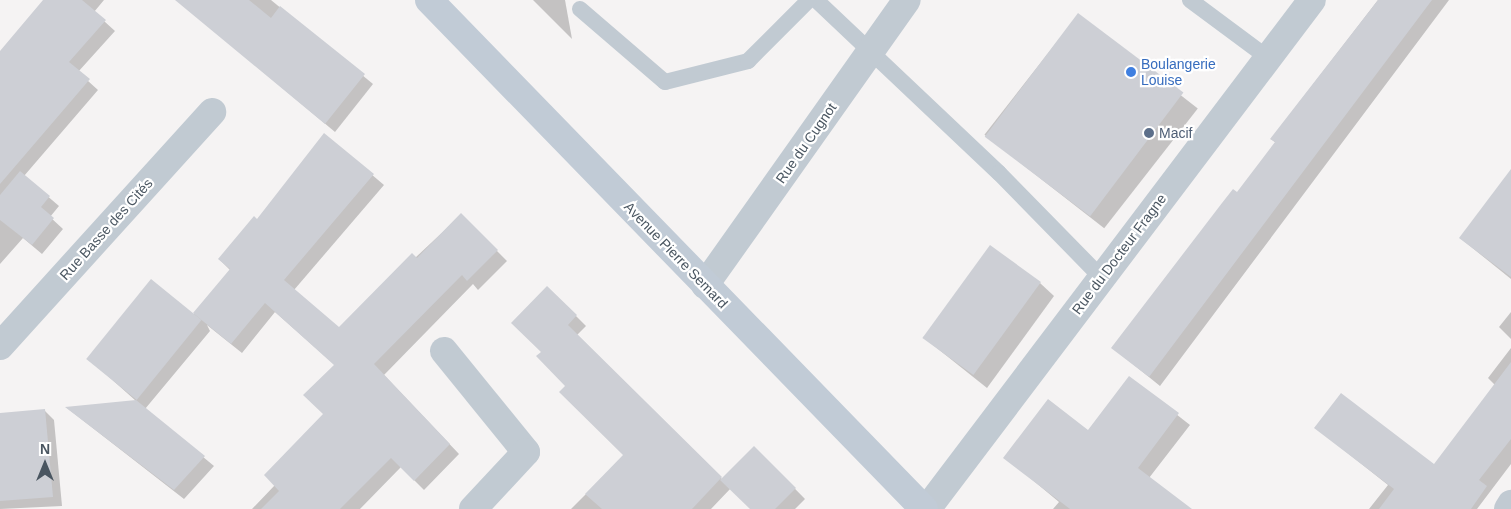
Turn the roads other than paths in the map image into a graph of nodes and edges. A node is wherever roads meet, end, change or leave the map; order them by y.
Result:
1 (430, 0) edge
2 (809, 0) edge
3 (816, 0) edge
4 (907, 0) edge
5 (1190, 0) edge
6 (1312, 0) edge
7 (580, 9) dead end
8 (872, 50) junction
9 (1268, 58) junction
10 (212, 112) dead end
11 (1101, 278) junction
12 (705, 285) junction
13 (0, 346) edge
14 (444, 351) dead end
15 (1511, 504) edge
16 (473, 509) edge
17 (925, 509) edge
18 (1508, 509) edge

1 - 12 main road, Avenue Pierre Semard
2 - 7 lane
3 - 8 lane
4 - 8 street, Rue du Cugnot
5 - 9 lane
6 - 9 street, Rue du Docteur Fragne
8 - 11 lane
8 - 12 street, Rue du Cugnot
9 - 11 street, Rue du Docteur Fragne
10 - 13 street, Rue Basse des Cités
11 - 17 street, Rue du Docteur Fragne
12 - 17 main road, Avenue Pierre Semard
14 - 16 street
15 - 18 street

